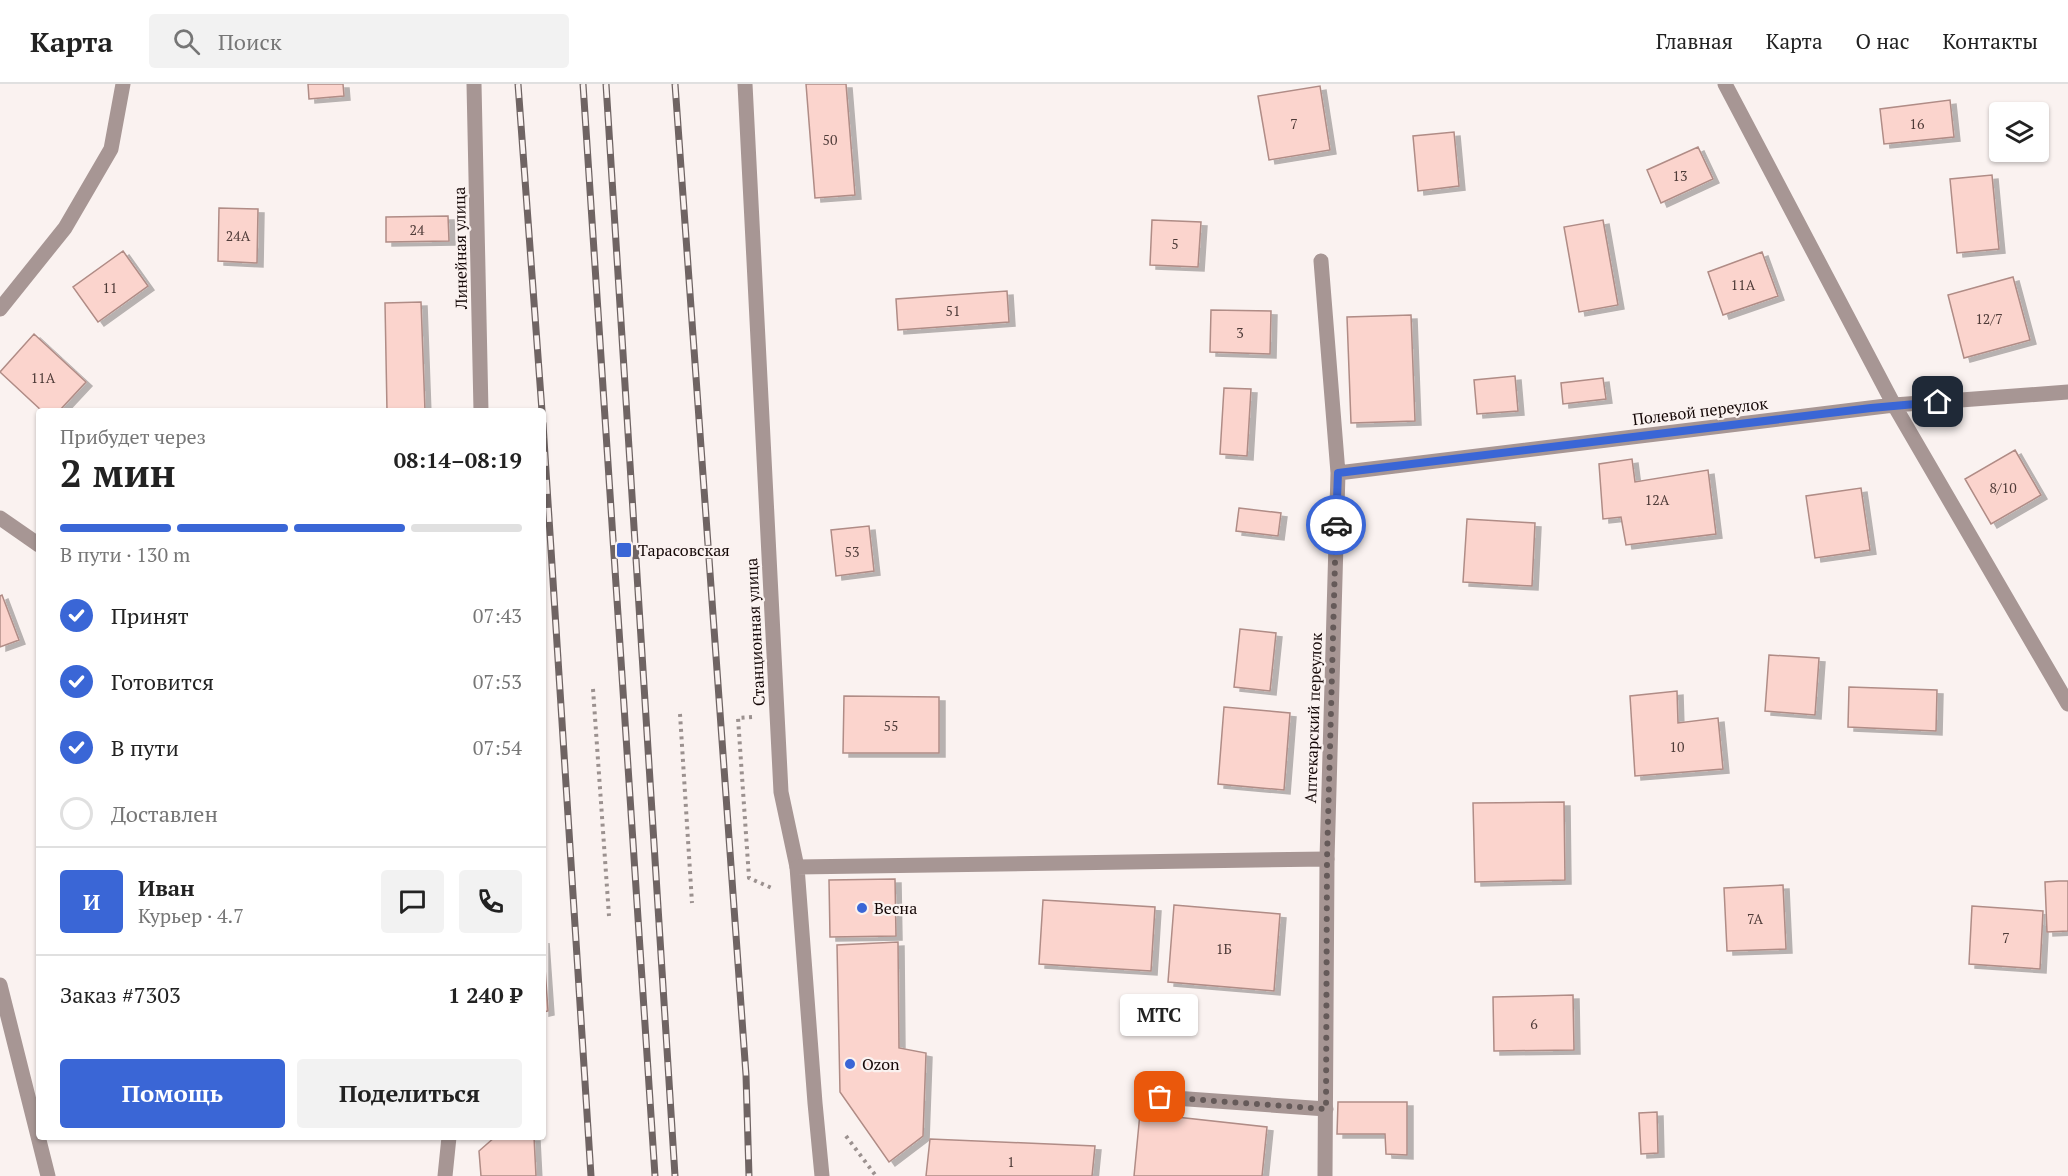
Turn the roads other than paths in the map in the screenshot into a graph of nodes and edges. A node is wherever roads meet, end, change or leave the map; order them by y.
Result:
1 (123, 84) edge
2 (474, 84) edge
3 (745, 84) edge
4 (1725, 84) edge
5 (1321, 261) dead end
6 (0, 309) edge
7 (2068, 392) edge
8 (1894, 405) junction
9 (481, 408) edge
10 (1338, 473) junction
11 (0, 518) edge
12 (36, 543) edge
13 (2068, 704) edge
14 (1327, 859) junction
15 (797, 867) junction
16 (0, 985) edge
17 (1160, 1097) dead end
18 (1326, 1109) junction
19 (36, 1128) edge
20 (39, 1140) edge
21 (449, 1140) edge
22 (48, 1176) edge
23 (445, 1176) edge
24 (822, 1176) edge
25 (1325, 1176) edge

1 - 6 street
2 - 9 street, Линейная улица
3 - 15 street, Станционная улица
4 - 8 street
5 - 10 street, Аптекарский переулок
7 - 8 street, Полевой переулок
8 - 10 street, Полевой переулок
8 - 13 street
10 - 14 street, Аптекарский переулок
11 - 12 street
14 - 15 street
14 - 18 street, Аптекарский переулок
15 - 24 street, Станционная улица
16 - 19 street
17 - 18 street
18 - 25 street, Аптекарский переулок
20 - 22 street
21 - 23 street

